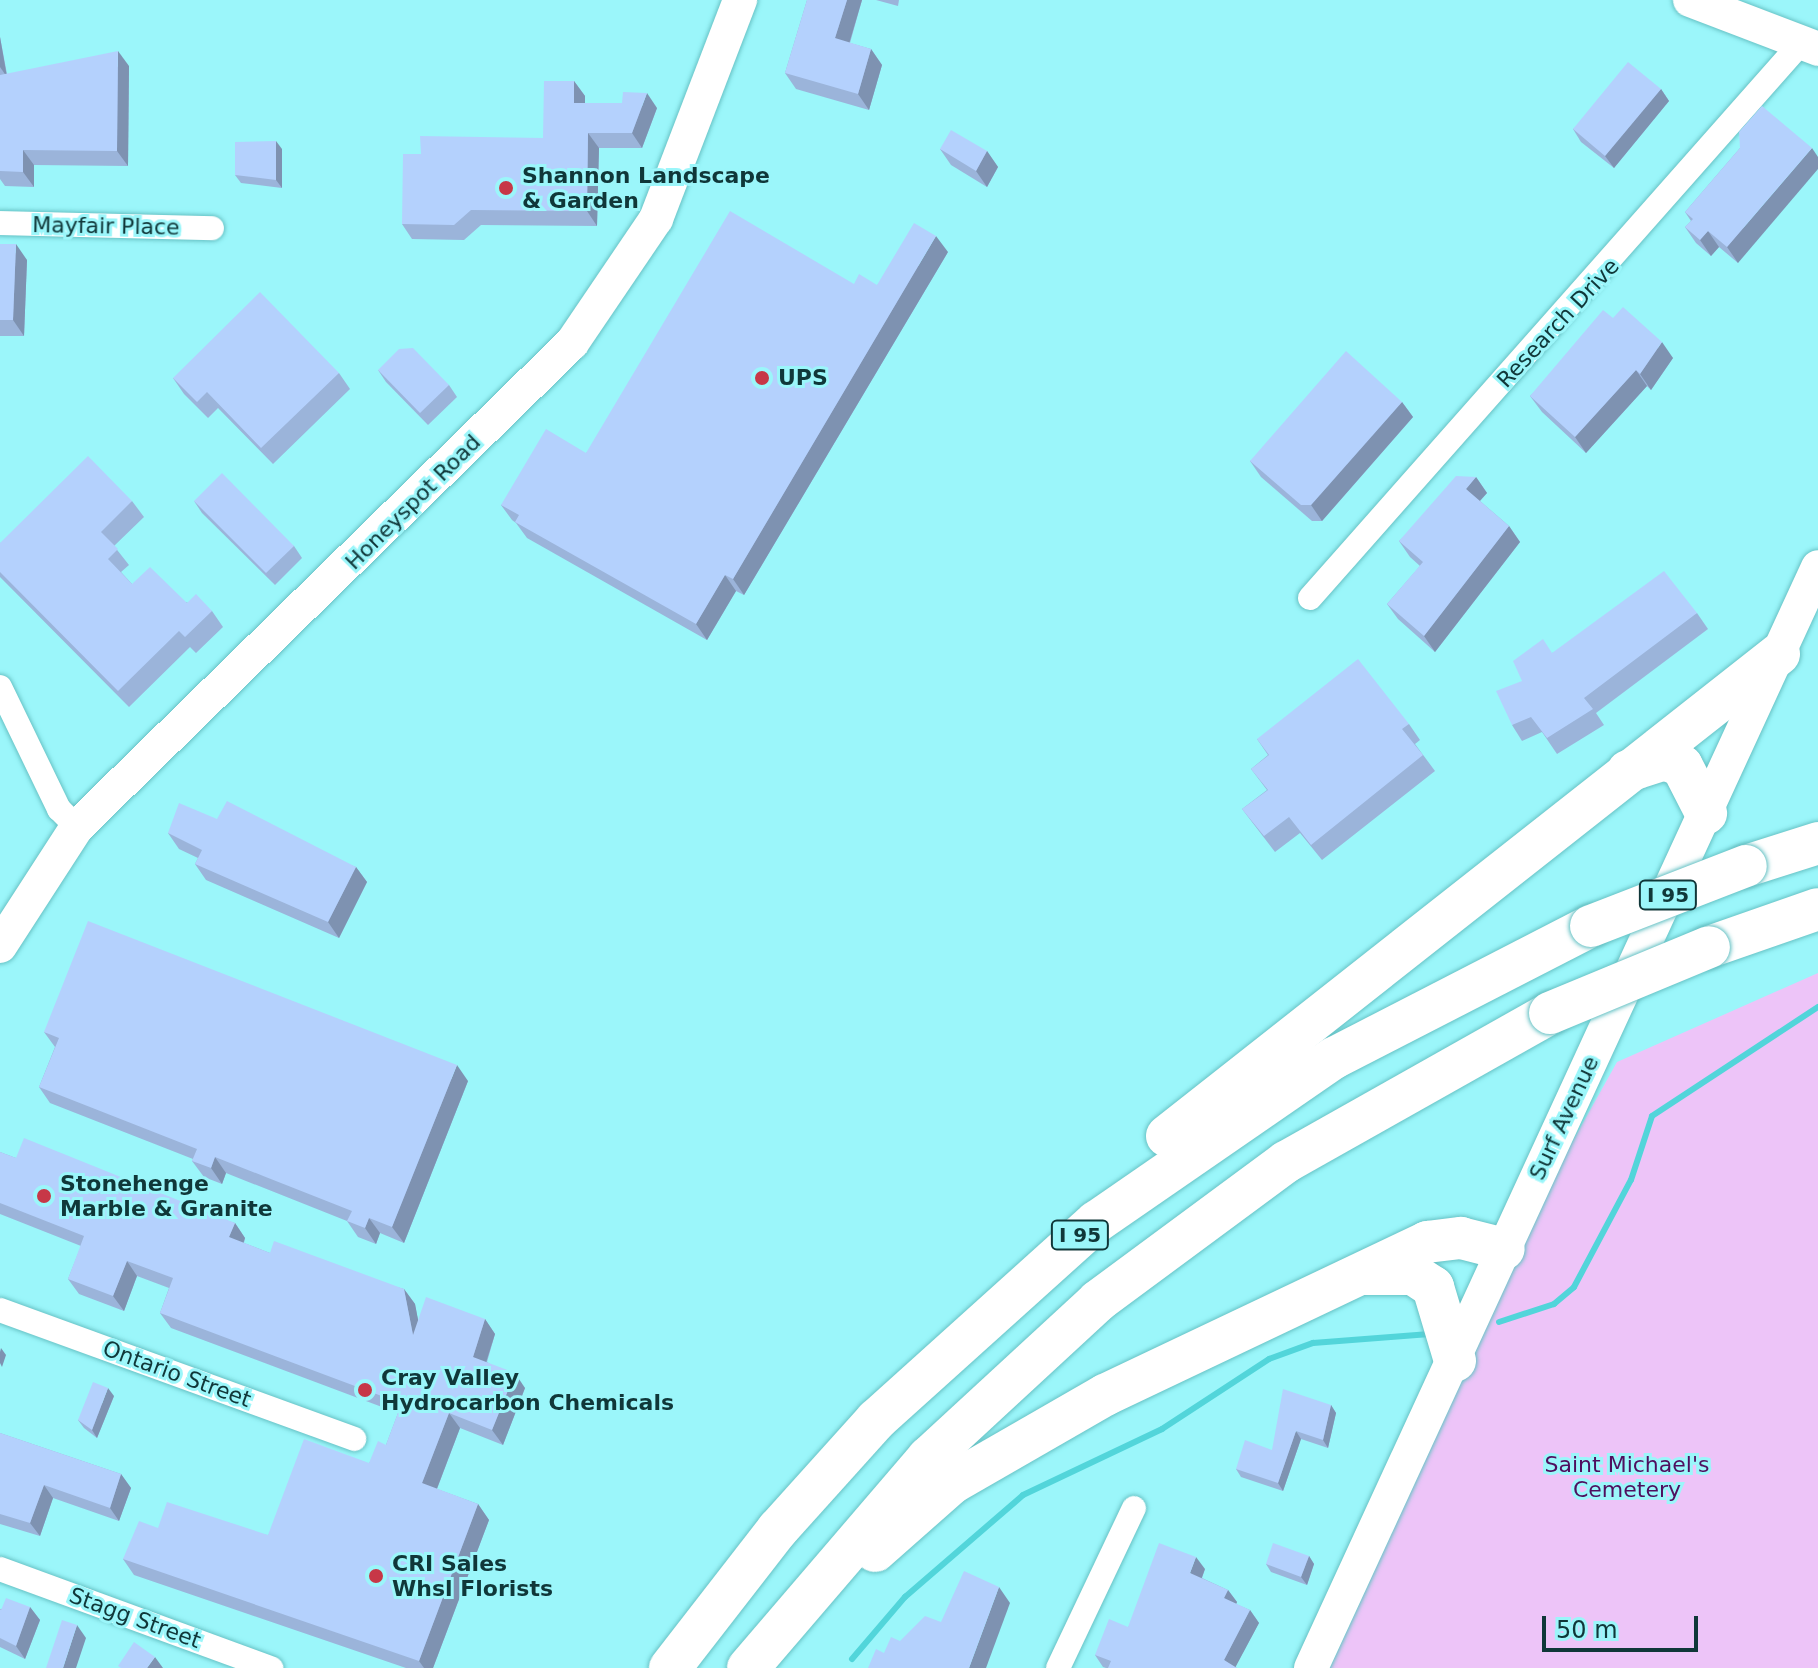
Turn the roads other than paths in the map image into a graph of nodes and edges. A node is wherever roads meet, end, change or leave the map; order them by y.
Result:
1 (740, 0) edge
2 (1690, 0) edge
3 (1809, 46) edge
4 (0, 223) edge
5 (212, 228) dead end
6 (1818, 567) edge
7 (1310, 598) dead end
8 (1779, 654) junction
9 (0, 687) edge
10 (1626, 771) junction
11 (1706, 813) junction
12 (77, 827) junction
13 (1818, 843) edge
14 (1818, 909) edge
15 (0, 946) edge
16 (1504, 1249) junction
17 (1364, 1274) junction
18 (0, 1310) edge
19 (1455, 1361) junction
20 (930, 1367) junction
21 (354, 1439) dead end
22 (1134, 1508) dead end
23 (0, 1569) edge
24 (271, 1668) edge
25 (670, 1668) edge
26 (748, 1668) edge
27 (766, 1668) edge
28 (1058, 1668) edge
29 (1311, 1668) edge

1 - 12 main road, Honeyspot Road
2 - 3 main road
3 - 7 street, Research Drive
4 - 5 street, Mayfair Place
6 - 8 main road, Surf Avenue
8 - 10 highway
8 - 11 main road, Surf Avenue
9 - 12 street
10 - 11 highway
10 - 20 highway
11 - 16 main road, Surf Avenue
12 - 15 main road, Honeyspot Road
13 - 20 highway, I 95, bridge
14 - 26 highway, I 95, bridge
16 - 17 highway
16 - 19 main road, Surf Avenue
17 - 19 highway
17 - 27 highway
18 - 21 street, Ontario Street
19 - 29 main road, Surf Avenue
20 - 25 highway, I 95
22 - 28 street
23 - 24 street, Stagg Street

